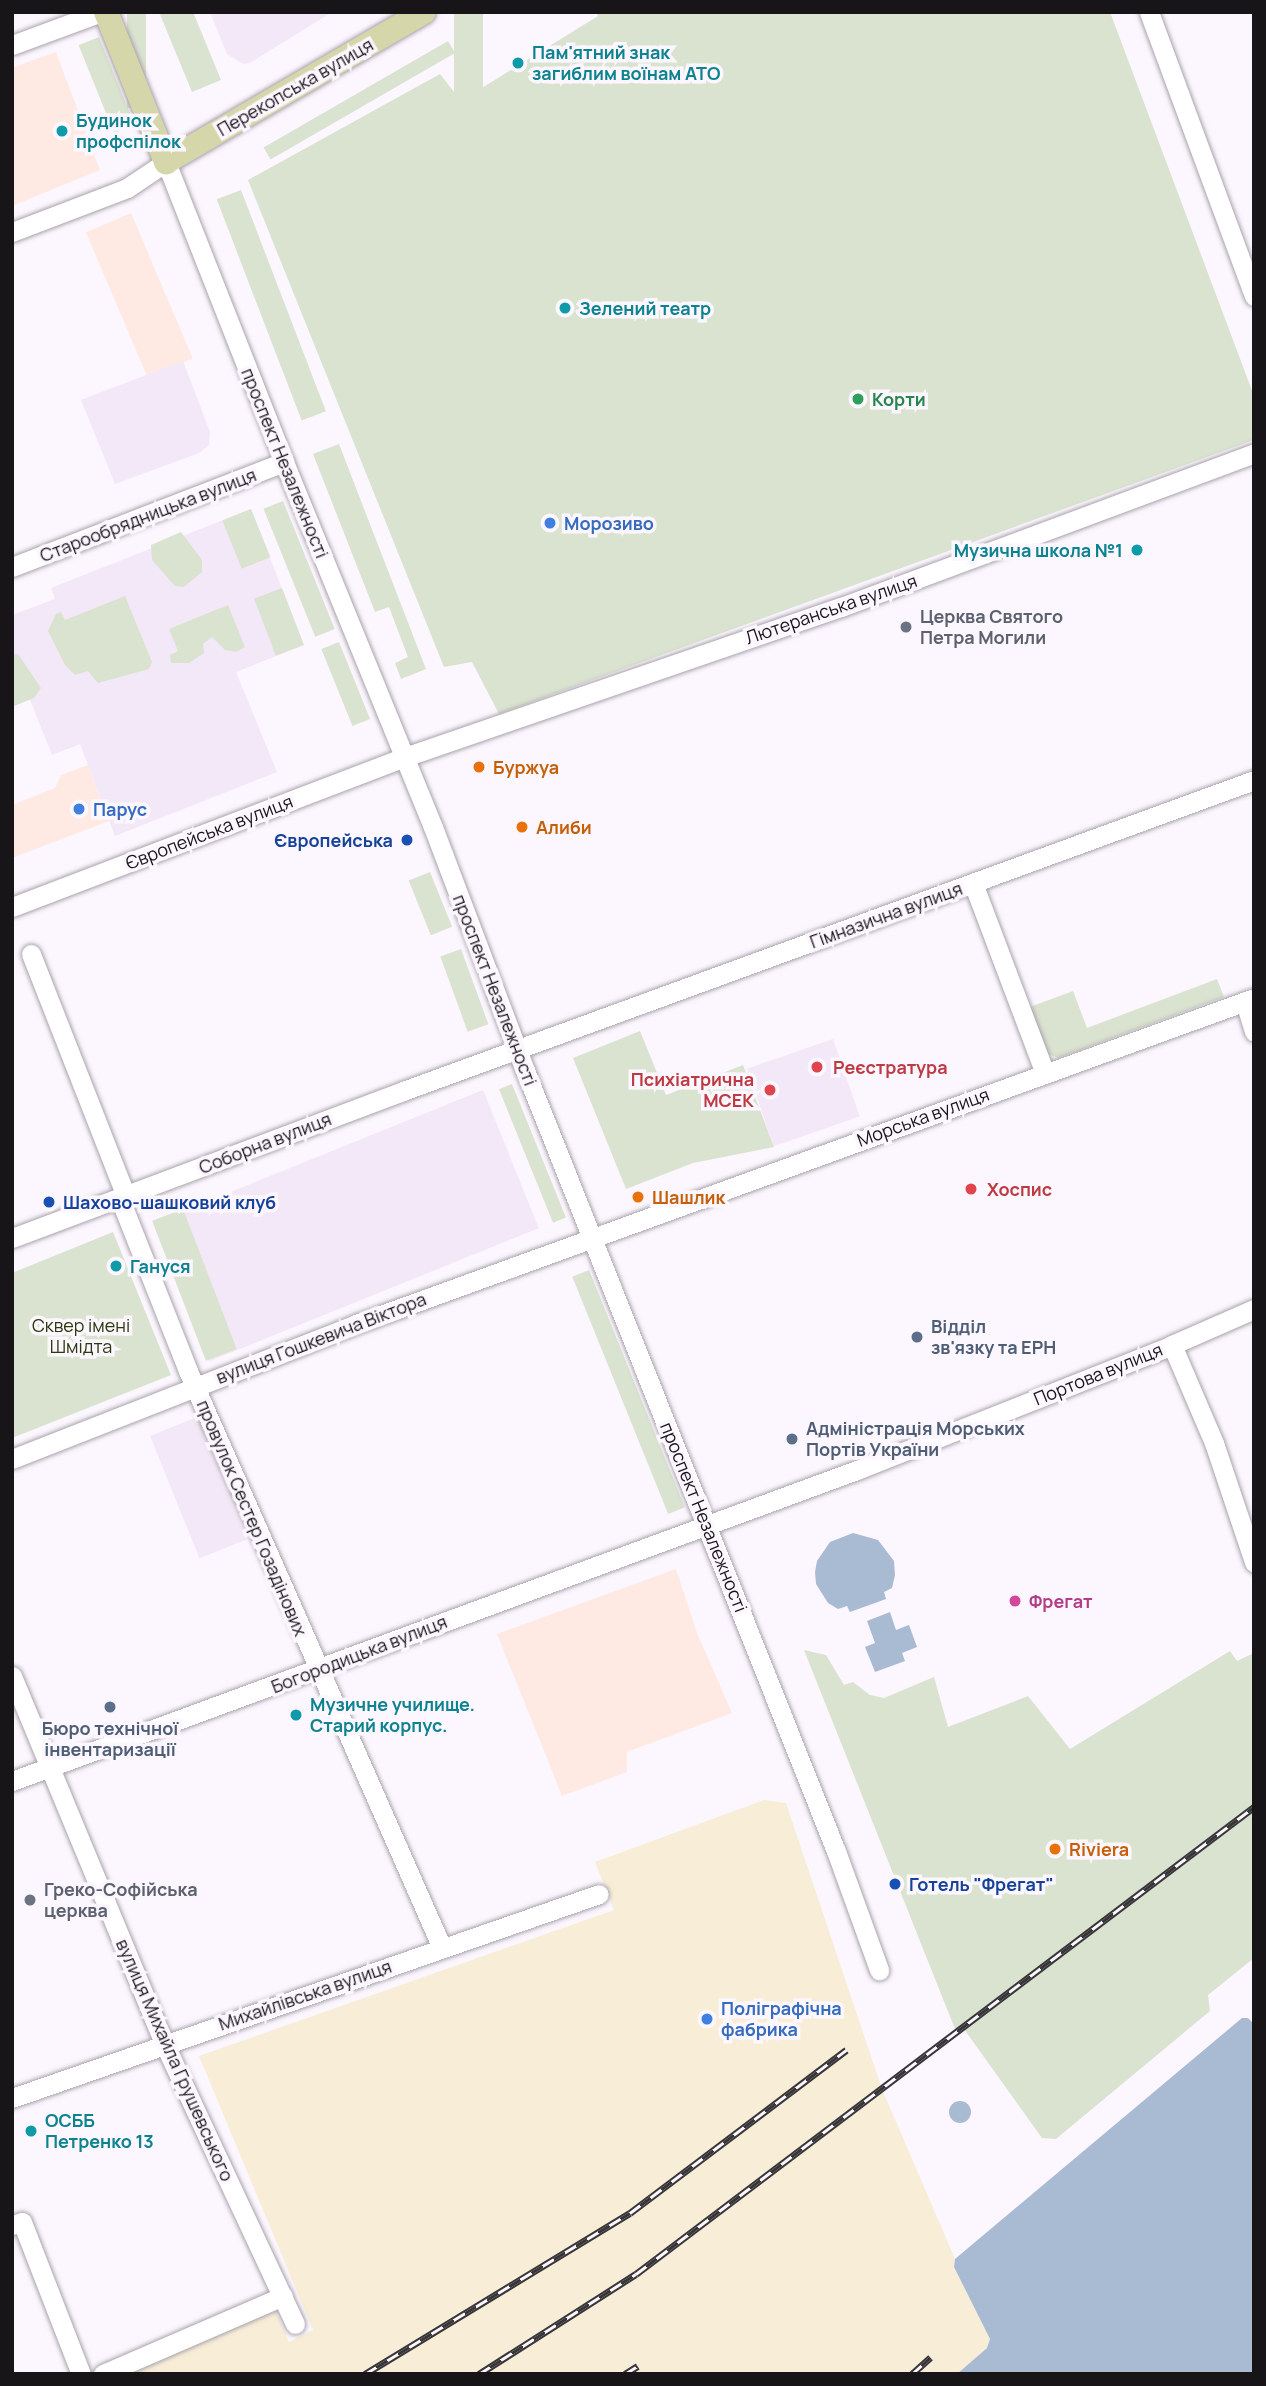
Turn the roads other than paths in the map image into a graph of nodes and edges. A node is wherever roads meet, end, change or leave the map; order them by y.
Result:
1 (103, 12) edge
2 (424, 12) edge
3 (1149, 12) edge
4 (12, 45) edge
5 (166, 162) junction
6 (12, 232) edge
7 (1254, 296) edge
8 (1254, 453) edge
9 (284, 462) junction
10 (12, 567) edge
11 (405, 757) junction
12 (1254, 780) edge
13 (973, 883) junction
14 (12, 907) edge
15 (31, 954) dead end
16 (1250, 1000) edge
17 (1254, 1032) edge
18 (518, 1050) junction
19 (1045, 1073) junction
20 (123, 1198) junction
21 (12, 1238) edge
22 (593, 1238) junction
23 (1254, 1309) edge
24 (1172, 1345) junction
25 (195, 1386) junction
26 (12, 1459) edge
27 (705, 1527) junction
28 (1254, 1562) edge
29 (318, 1670) junction
30 (12, 1676) edge
31 (50, 1767) junction
32 (12, 1781) edge
33 (599, 1894) dead end
34 (442, 1948) junction
35 (879, 1970) dead end
36 (164, 2043) junction
37 (12, 2098) edge
38 (12, 2225) edge
39 (283, 2296) junction
40 (295, 2324) dead end
41 (81, 2374) edge
42 (103, 2374) edge

1 - 4 street
1 - 5 main road, проспект Незалежності
2 - 5 main road, Перекопська вулиця
3 - 7 street
5 - 6 street
5 - 9 street, проспект Незалежності
8 - 11 street, Лютеранська вулиця
9 - 10 street, Старообрядницька вулиця
9 - 11 street, проспект Незалежності
11 - 14 street, Європейська вулиця
11 - 18 street, проспект Незалежності
12 - 13 street, Гімназична вулиця
13 - 18 street, Гімназична вулиця
13 - 19 street
15 - 20 street, провулок Сестер Гозадінових
16 - 17 street
16 - 19 street, Морська вулиця
18 - 20 street, Соборна вулиця
18 - 22 street, проспект Незалежності
19 - 22 street, Морська вулиця
20 - 21 street, Соборна вулиця
20 - 25 street, провулок Сестер Гозадінових
22 - 25 street, вулиця Гошкевича Віктора
22 - 27 street, проспект Незалежності
23 - 24 street, Портова вулиця
24 - 27 street, Портова вулиця
24 - 28 street
25 - 26 street, вулиця Гошкевича Віктора
25 - 29 street, провулок Сестер Гозадінових
27 - 29 street, Богородицька вулиця
27 - 35 street, проспект Незалежності
29 - 31 street, Богородицька вулиця
29 - 34 street, провулок Сестер Гозадінових
30 - 31 street, вулиця Михайла Грушевського
31 - 32 street, Богородицька вулиця
31 - 36 street, вулиця Михайла Грушевського
33 - 34 street, Михайлівська вулиця
34 - 36 street, Михайлівська вулиця
36 - 37 street, Михайлівська вулиця
36 - 39 street, вулиця Михайла Грушевського
38 - 41 street
39 - 40 street, вулиця Михайла Грушевського
39 - 42 street

